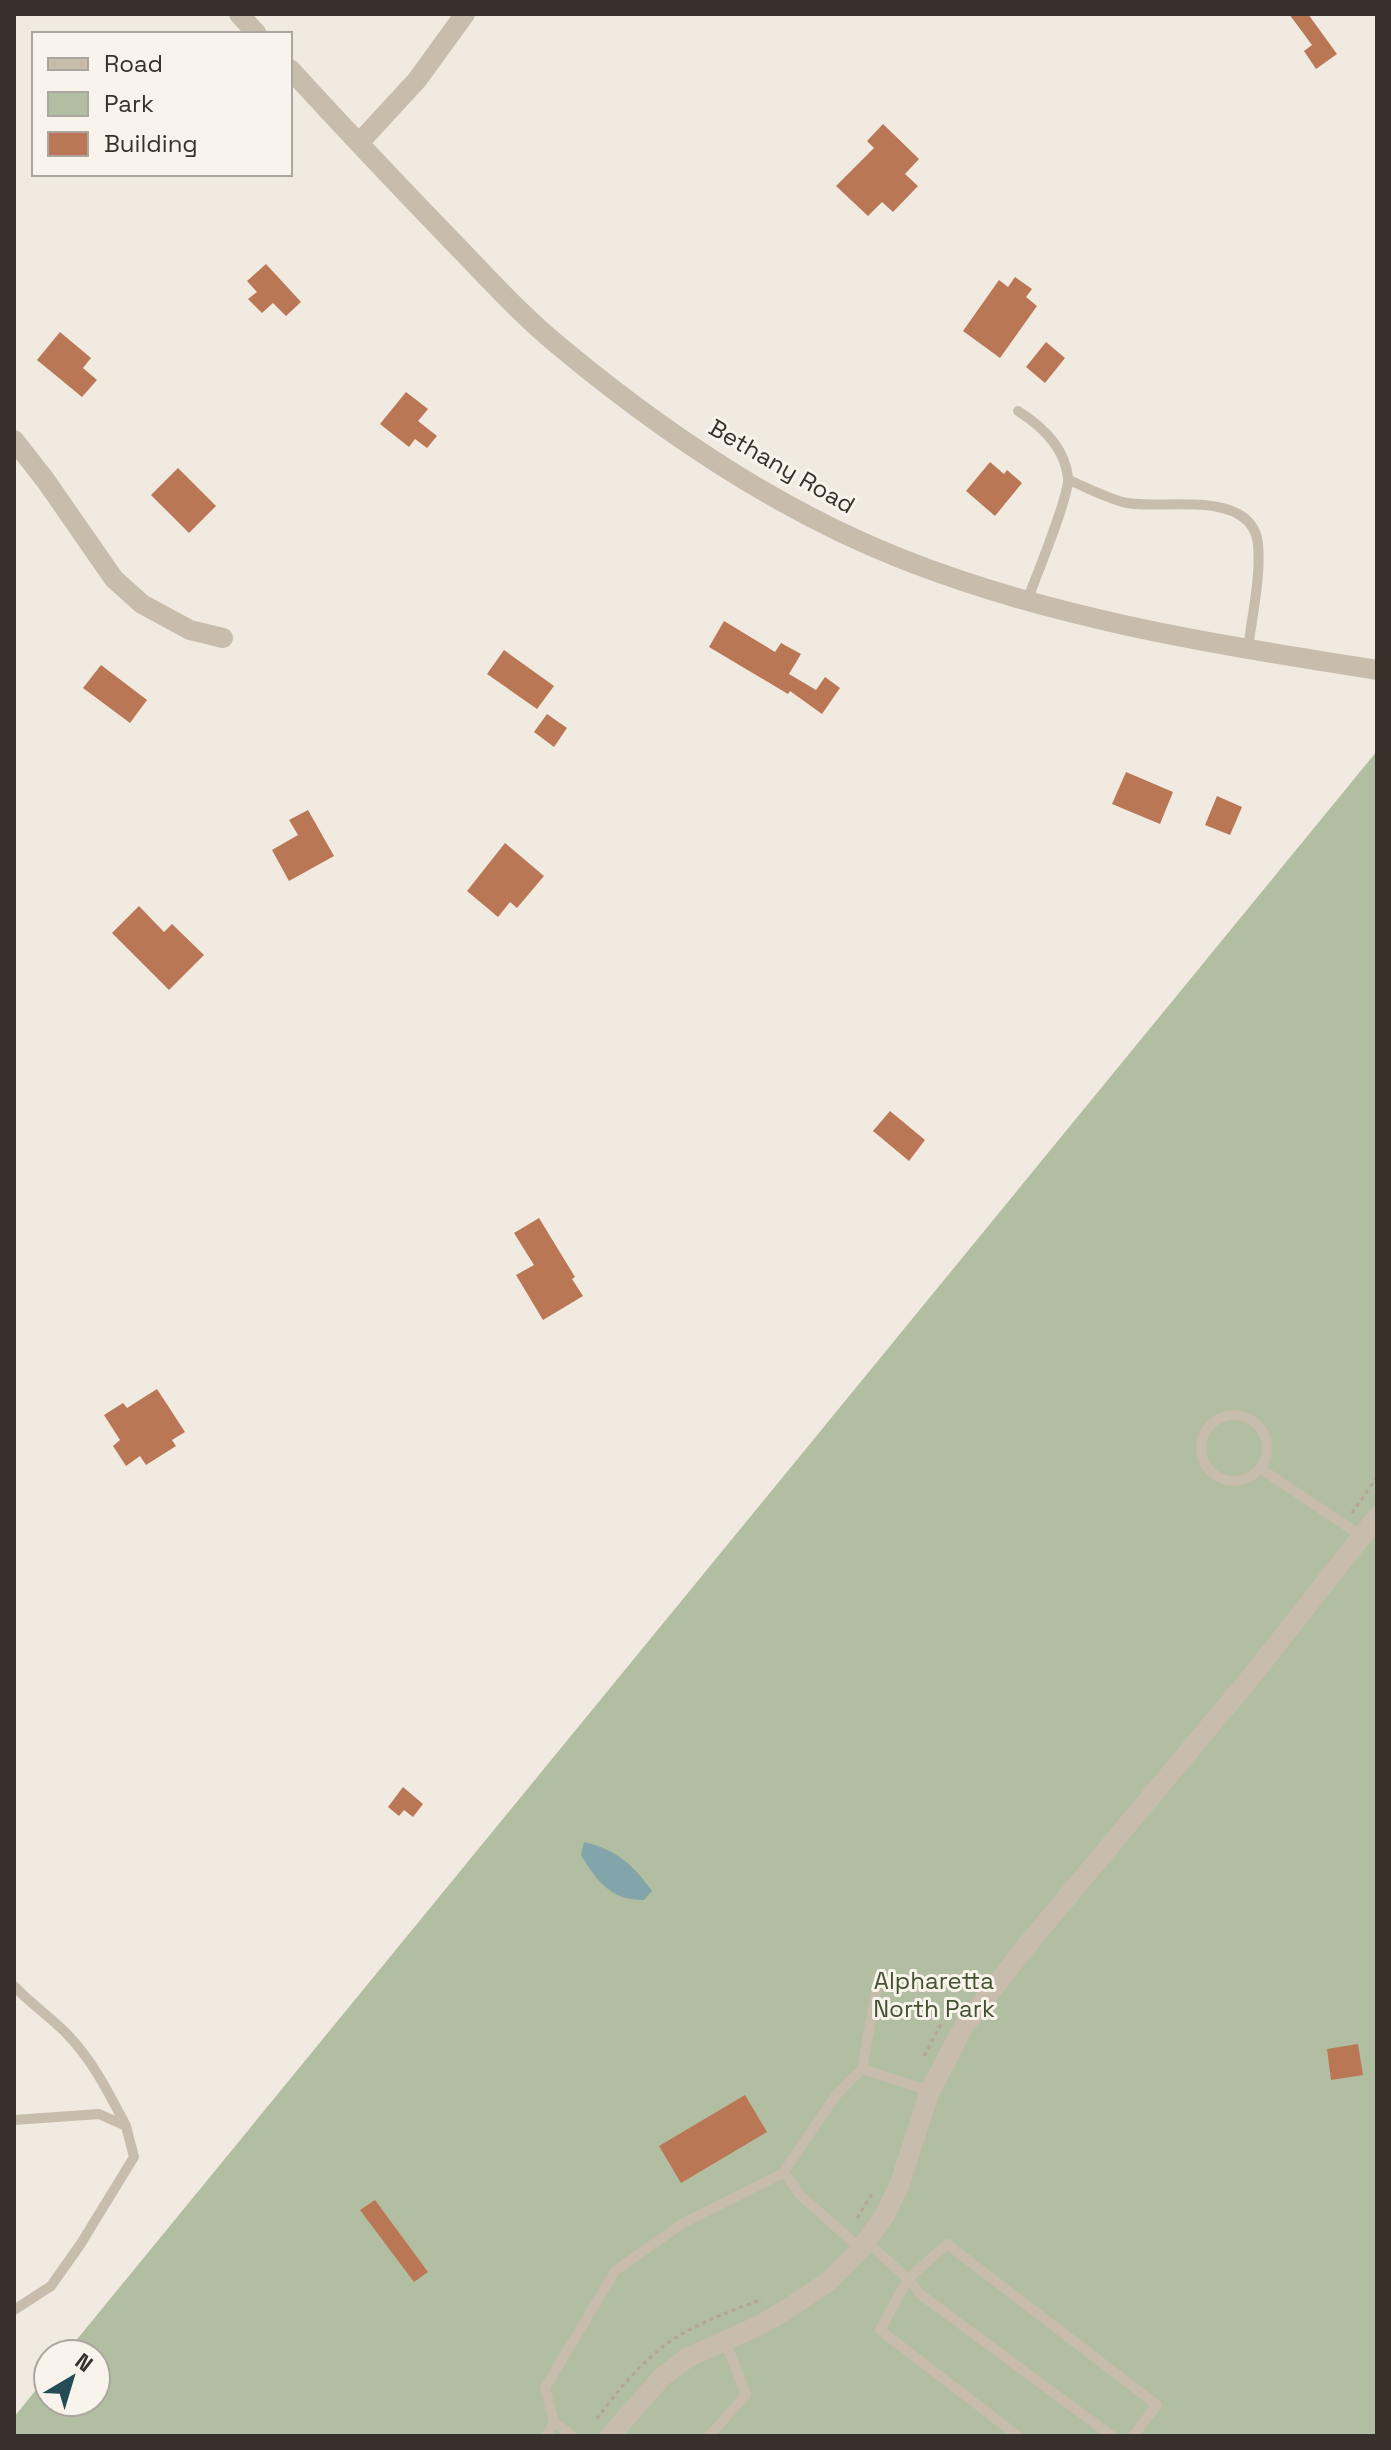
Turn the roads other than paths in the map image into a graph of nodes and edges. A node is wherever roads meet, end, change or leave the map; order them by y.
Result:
1 (239, 14) edge
2 (465, 14) edge
3 (255, 32) edge
4 (292, 71) edge
5 (359, 143) junction
6 (1018, 411) dead end
7 (14, 440) edge
8 (1069, 480) junction
9 (1027, 601) junction
10 (223, 638) dead end
11 (1248, 649) junction
12 (1377, 670) edge
13 (1261, 1469) junction
14 (1377, 1517) edge
15 (1363, 1537) junction
16 (879, 1976) dead end
17 (14, 1986) edge
18 (862, 2069) junction
19 (930, 2091) junction
20 (14, 2120) edge
21 (126, 2126) junction
22 (784, 2172) junction
23 (864, 2246) junction
24 (908, 2279) junction
25 (14, 2310) edge
26 (725, 2340) junction
27 (554, 2422) junction
28 (546, 2436) edge
29 (573, 2436) edge
30 (610, 2436) edge
31 (709, 2436) edge
32 (1018, 2436) edge
33 (1112, 2436) edge
34 (1133, 2436) edge

1 - 3 street
2 - 5 street
4 - 5 street, Bethany Road
5 - 9 street, Bethany Road
6 - 8 lane
7 - 10 street
8 - 9 lane
8 - 11 lane
9 - 11 street, Bethany Road
11 - 12 street, Bethany Road
13 - 13 lane
13 - 15 lane
14 - 15 street
15 - 19 street
16 - 18 lane
17 - 21 lane
18 - 19 lane
18 - 22 lane
19 - 23 street
20 - 21 lane
21 - 25 lane
22 - 23 lane
22 - 27 lane
23 - 24 lane
23 - 26 street
24 - 32 lane
24 - 33 lane
24 - 34 lane
26 - 30 street
26 - 31 lane
27 - 28 lane
27 - 29 lane

